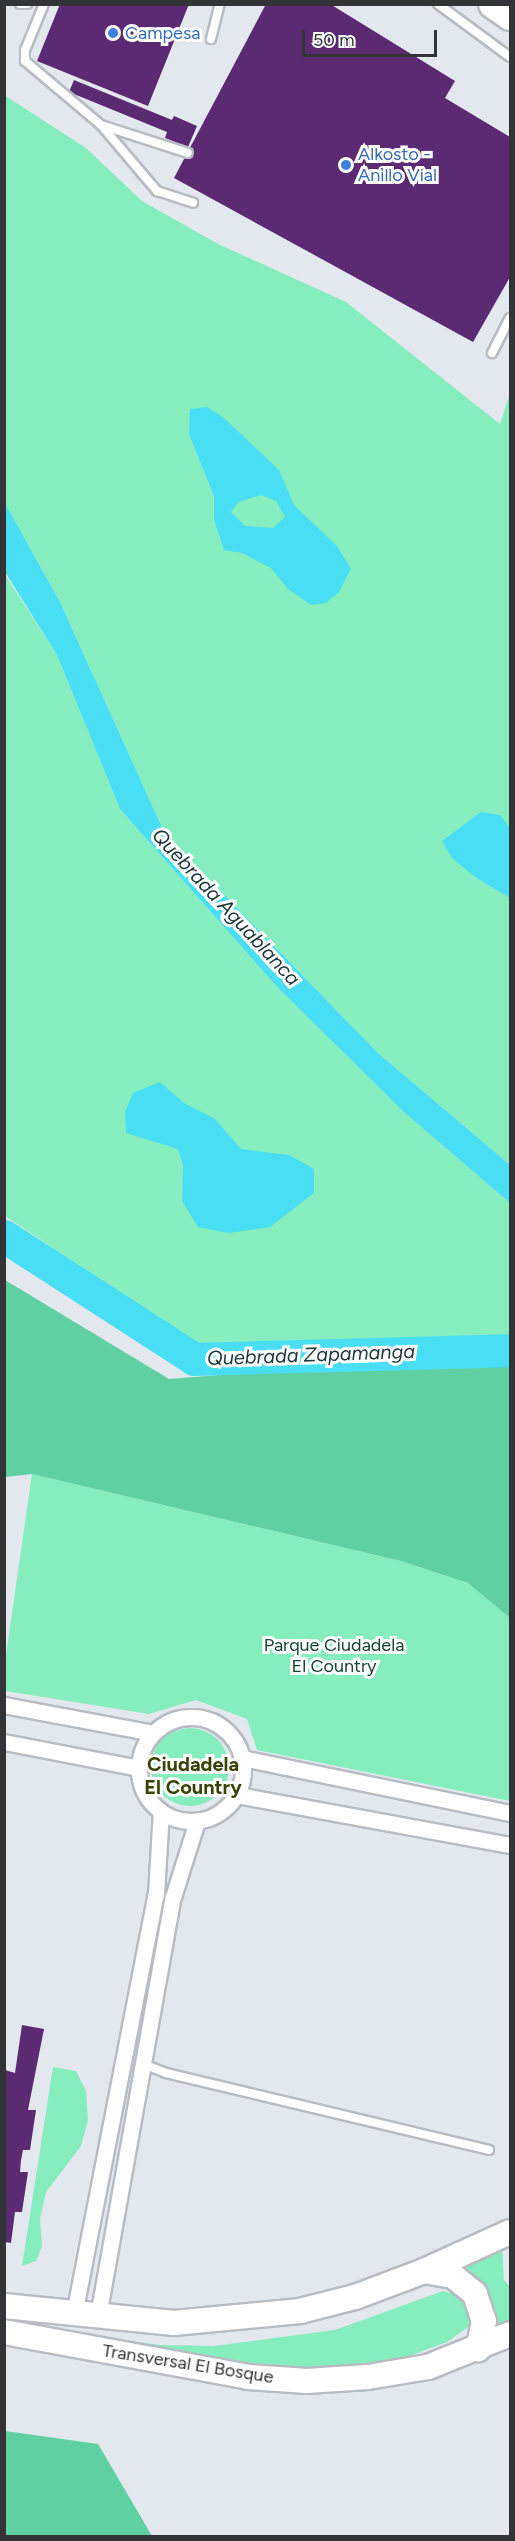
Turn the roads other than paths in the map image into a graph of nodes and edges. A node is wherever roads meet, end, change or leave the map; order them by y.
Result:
1 (20, 4) edge
2 (27, 4) edge
3 (44, 4) edge
4 (220, 4) edge
5 (438, 4) edge
6 (494, 4) edge
7 (510, 16) edge
8 (212, 39) dead end
9 (510, 57) edge
10 (101, 125) junction
11 (188, 153) dead end
12 (193, 202) dead end
13 (510, 318) edge
14 (492, 353) dead end
15 (4, 1705) edge
16 (153, 1734) junction
17 (4, 1742) edge
18 (242, 1758) junction
19 (139, 1768) junction
20 (237, 1795) junction
21 (161, 1811) junction
22 (510, 1813) edge
23 (196, 1821) junction
24 (510, 1845) edge
25 (129, 2030) junction
26 (148, 2033) junction
27 (143, 2064) junction
28 (489, 2150) dead end
29 (510, 2232) edge
30 (424, 2271) junction
31 (4, 2306) edge
32 (74, 2314) junction
33 (98, 2316) junction
34 (4, 2332) edge
35 (510, 2334) edge
36 (478, 2349) junction

1 - 2 lane
3 - 10 lane
4 - 8 lane
5 - 9 lane
6 - 7 highway
10 - 11 lane
10 - 12 lane
13 - 14 lane
15 - 16 street
16 - 18 street
16 - 19 street
17 - 19 street
18 - 20 street
18 - 22 street
19 - 21 street
20 - 23 street
20 - 24 street
21 - 23 street
21 - 25 street
23 - 26 street
25 - 26 lane
25 - 32 street
26 - 27 street
27 - 28 lane
27 - 33 street
29 - 30 main road, Transversal El Bosque
30 - 33 main road, Transversal El Bosque
30 - 36 main road
31 - 32 main road, Transversal El Bosque
32 - 33 main road, Transversal El Bosque
34 - 36 main road, Transversal El Bosque
35 - 36 main road, Transversal El Bosque

